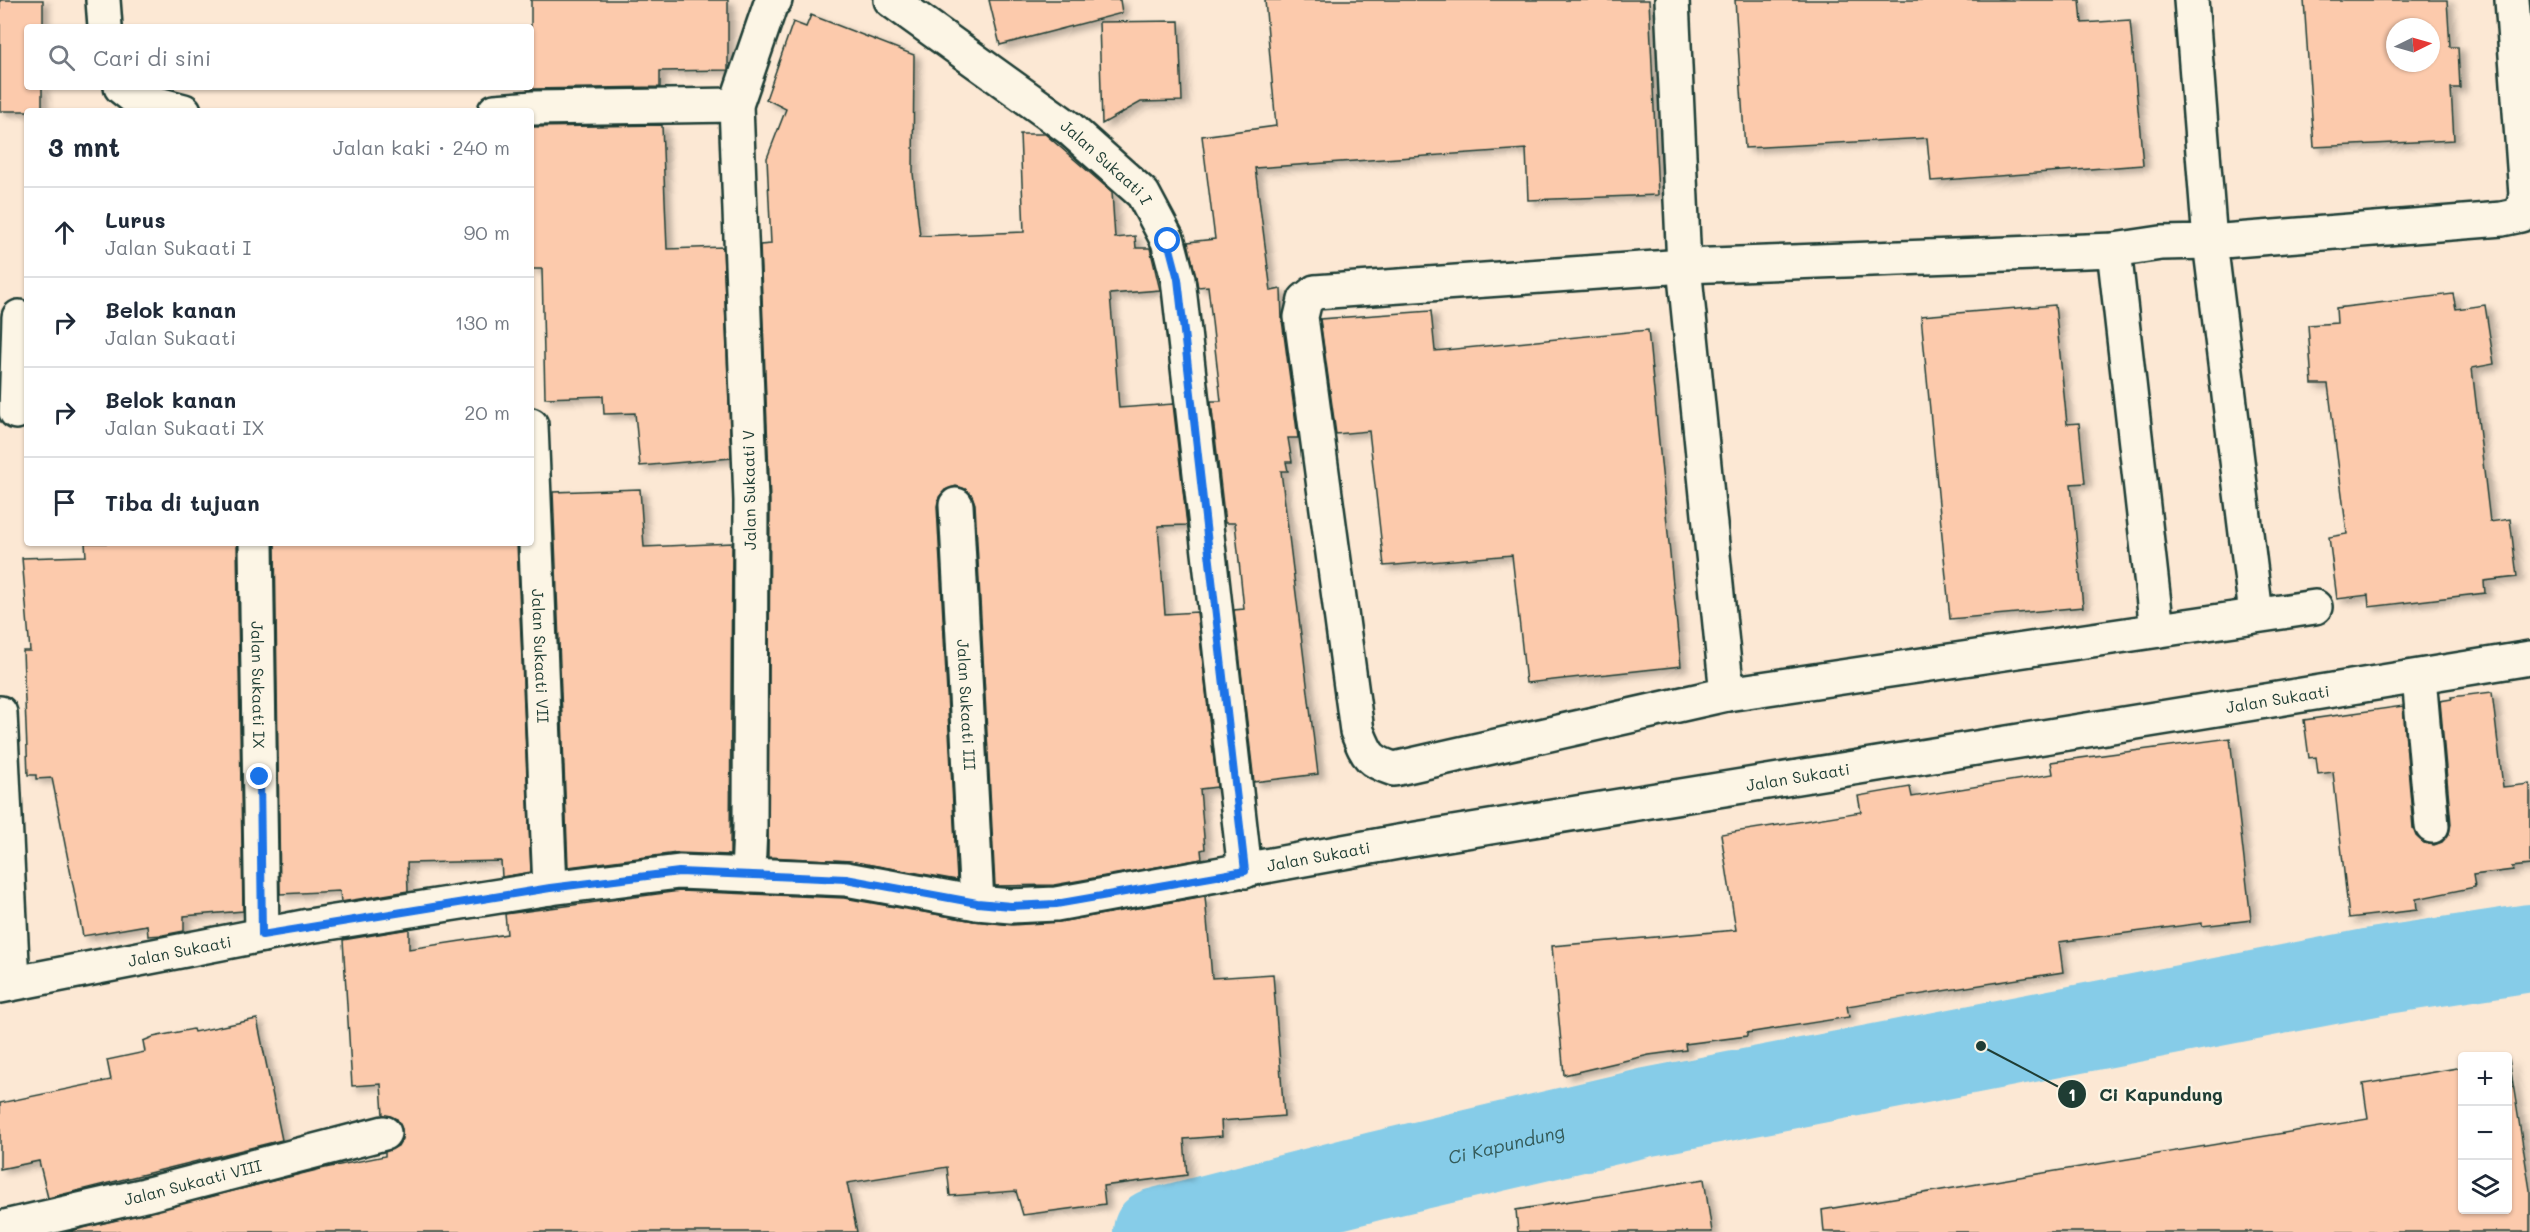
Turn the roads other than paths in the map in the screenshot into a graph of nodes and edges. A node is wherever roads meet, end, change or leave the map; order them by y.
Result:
1 (103, 0) edge
2 (775, 0) edge
3 (891, 0) edge
4 (1672, 0) edge
5 (2191, 0) edge
6 (2512, 0) edge
7 (105, 24) edge
8 (125, 90) edge
9 (736, 105) junction
10 (173, 108) edge
11 (533, 108) edge
12 (2210, 242) junction
13 (2114, 250) junction
14 (1684, 266) junction
15 (15, 312) edge
16 (16, 412) dead end
17 (534, 497) edge
18 (956, 505) dead end
19 (256, 546) edge
20 (2315, 607) dead end
21 (2256, 614) junction
22 (2157, 630) junction
23 (2530, 658) edge
24 (2419, 677) junction
25 (1727, 694) junction
26 (0, 713) edge
27 (2432, 826) dead end
28 (1245, 871) junction
29 (748, 875) junction
30 (550, 888) junction
31 (977, 903) junction
32 (262, 935) junction
33 (6, 985) edge
34 (384, 1133) dead end
35 (0, 1228) edge

1 - 7 street
2 - 9 street
3 - 28 street, Jalan Sukaati I
4 - 14 street
5 - 12 street
6 - 12 street
8 - 10 street
9 - 11 street
9 - 29 street, Jalan Sukaati V
12 - 13 street
12 - 21 street
13 - 14 street
13 - 22 street
14 - 25 street
14 - 25 street
15 - 16 street
17 - 30 street, Jalan Sukaati VII
18 - 31 street, Jalan Sukaati III
19 - 32 street, Jalan Sukaati IX
20 - 21 street
21 - 22 street
22 - 25 street
23 - 24 street, Jalan Sukaati
24 - 27 street
24 - 28 street, Jalan Sukaati
26 - 33 street
28 - 31 street, Jalan Sukaati
29 - 30 street, Jalan Sukaati
29 - 31 street, Jalan Sukaati
30 - 32 street, Jalan Sukaati
32 - 33 street, Jalan Sukaati
34 - 35 street, Jalan Sukaati VIII

